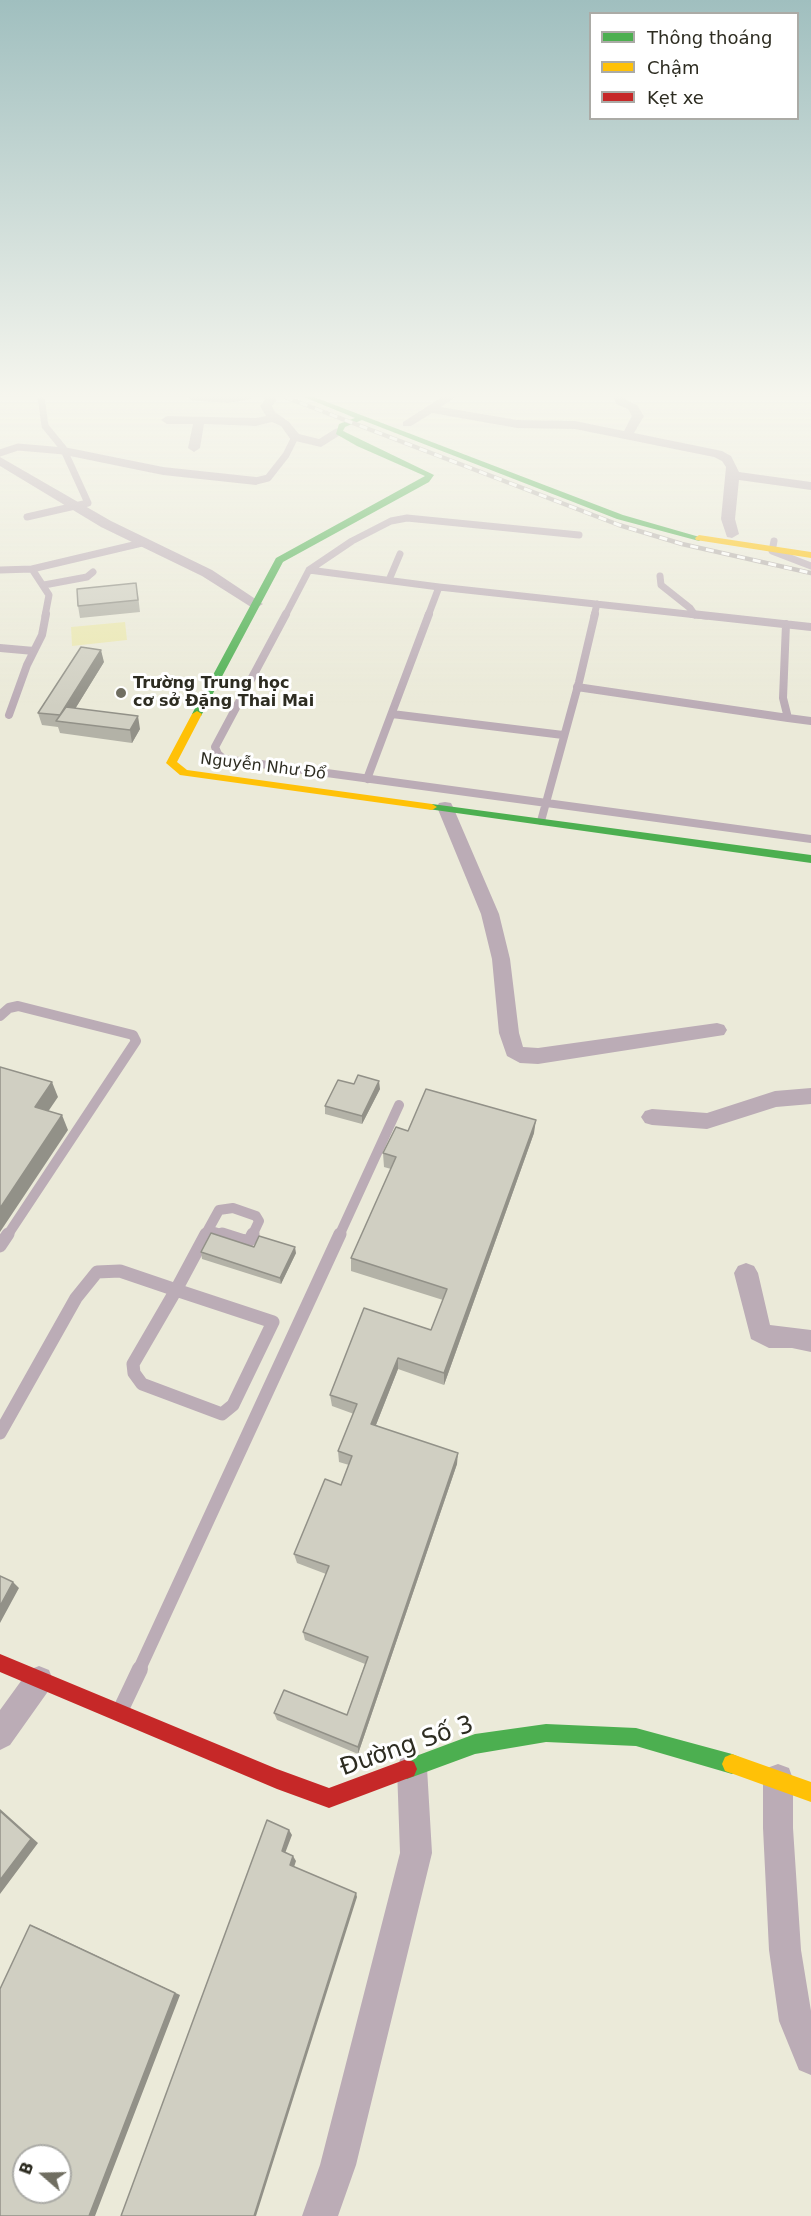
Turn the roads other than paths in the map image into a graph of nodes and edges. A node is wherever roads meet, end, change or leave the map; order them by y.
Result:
1 (66, 500) edge
2 (87, 500) edge
3 (388, 500) edge
4 (577, 500) edge
5 (602, 500) edge
6 (730, 500) edge
7 (75, 506) junction
8 (27, 517) dead end
9 (732, 534) junction
10 (579, 535) dead end
11 (142, 543) junction
12 (811, 544) edge
13 (773, 546) junction
14 (400, 554) dead end
15 (811, 555) edge
16 (811, 566) edge
17 (32, 569) junction
18 (0, 570) edge
19 (19, 570) junction
20 (309, 570) junction
21 (93, 572) dead end
22 (660, 576) dead end
23 (0, 578) edge
24 (389, 580) junction
25 (44, 585) junction
26 (439, 587) junction
27 (256, 603) junction
28 (597, 604) junction
29 (695, 615) junction
30 (786, 624) junction
31 (811, 627) edge
32 (0, 648) edge
33 (34, 651) junction
34 (577, 687) junction
35 (392, 714) junction
36 (9, 715) dead end
37 (788, 718) junction
38 (811, 721) edge
39 (563, 735) junction
40 (367, 779) junction
41 (546, 803) junction
42 (445, 807) junction
43 (541, 821) junction
44 (811, 839) edge
45 (811, 859) edge
46 (0, 1016) edge
47 (717, 1030) dead end
48 (811, 1096) edge
49 (399, 1105) dead end
50 (652, 1117) dead end
51 (208, 1230) dead end
52 (0, 1246) edge
53 (746, 1273) dead end
54 (176, 1290) junction
55 (811, 1341) edge
56 (0, 1433) edge
57 (0, 1663) edge
58 (39, 1680) junction
59 (119, 1713) junction
60 (0, 1735) edge
61 (412, 1768) junction
62 (778, 1779) junction
63 (811, 1792) edge
64 (811, 2058) edge
65 (320, 2216) edge

1 - 7 street
2 - 7 lane
3 - 27 main road, Nguyễn Như Đổ
4 - 13 main road
5 - 9 main road
6 - 9 street
7 - 8 lane
7 - 11 street
9 - 13 main road
10 - 20 lane
11 - 17 lane
11 - 27 street
12 - 13 main road
13 - 15 main road
13 - 16 lane
14 - 24 lane
17 - 19 lane
17 - 25 lane
18 - 19 lane
19 - 23 lane
20 - 24 lane
20 - 40 lane
21 - 25 lane
22 - 29 lane
24 - 26 lane
25 - 33 lane
26 - 28 lane
26 - 35 lane
27 - 42 main road, Nguyễn Như Đổ
28 - 29 lane
28 - 34 lane
29 - 30 lane
30 - 31 lane
30 - 37 lane
32 - 33 lane
33 - 36 lane
34 - 37 lane
34 - 39 lane
35 - 39 lane
35 - 40 lane
37 - 38 lane
39 - 41 lane
40 - 41 lane
41 - 43 lane
41 - 44 lane
42 - 43 main road, Nguyễn Như Đổ
42 - 47 street
43 - 45 main road, Nguyễn Như Đổ
46 - 52 lane
48 - 50 street
49 - 59 lane
51 - 54 lane
53 - 55 street
54 - 54 lane
54 - 56 lane
57 - 58 main road, Đường Số 3
58 - 59 main road, Đường Số 3
58 - 60 street
59 - 61 main road, Đường Số 3
61 - 62 main road, Đường Số 3
61 - 65 street
62 - 63 main road, Đường Số 3
62 - 64 street

